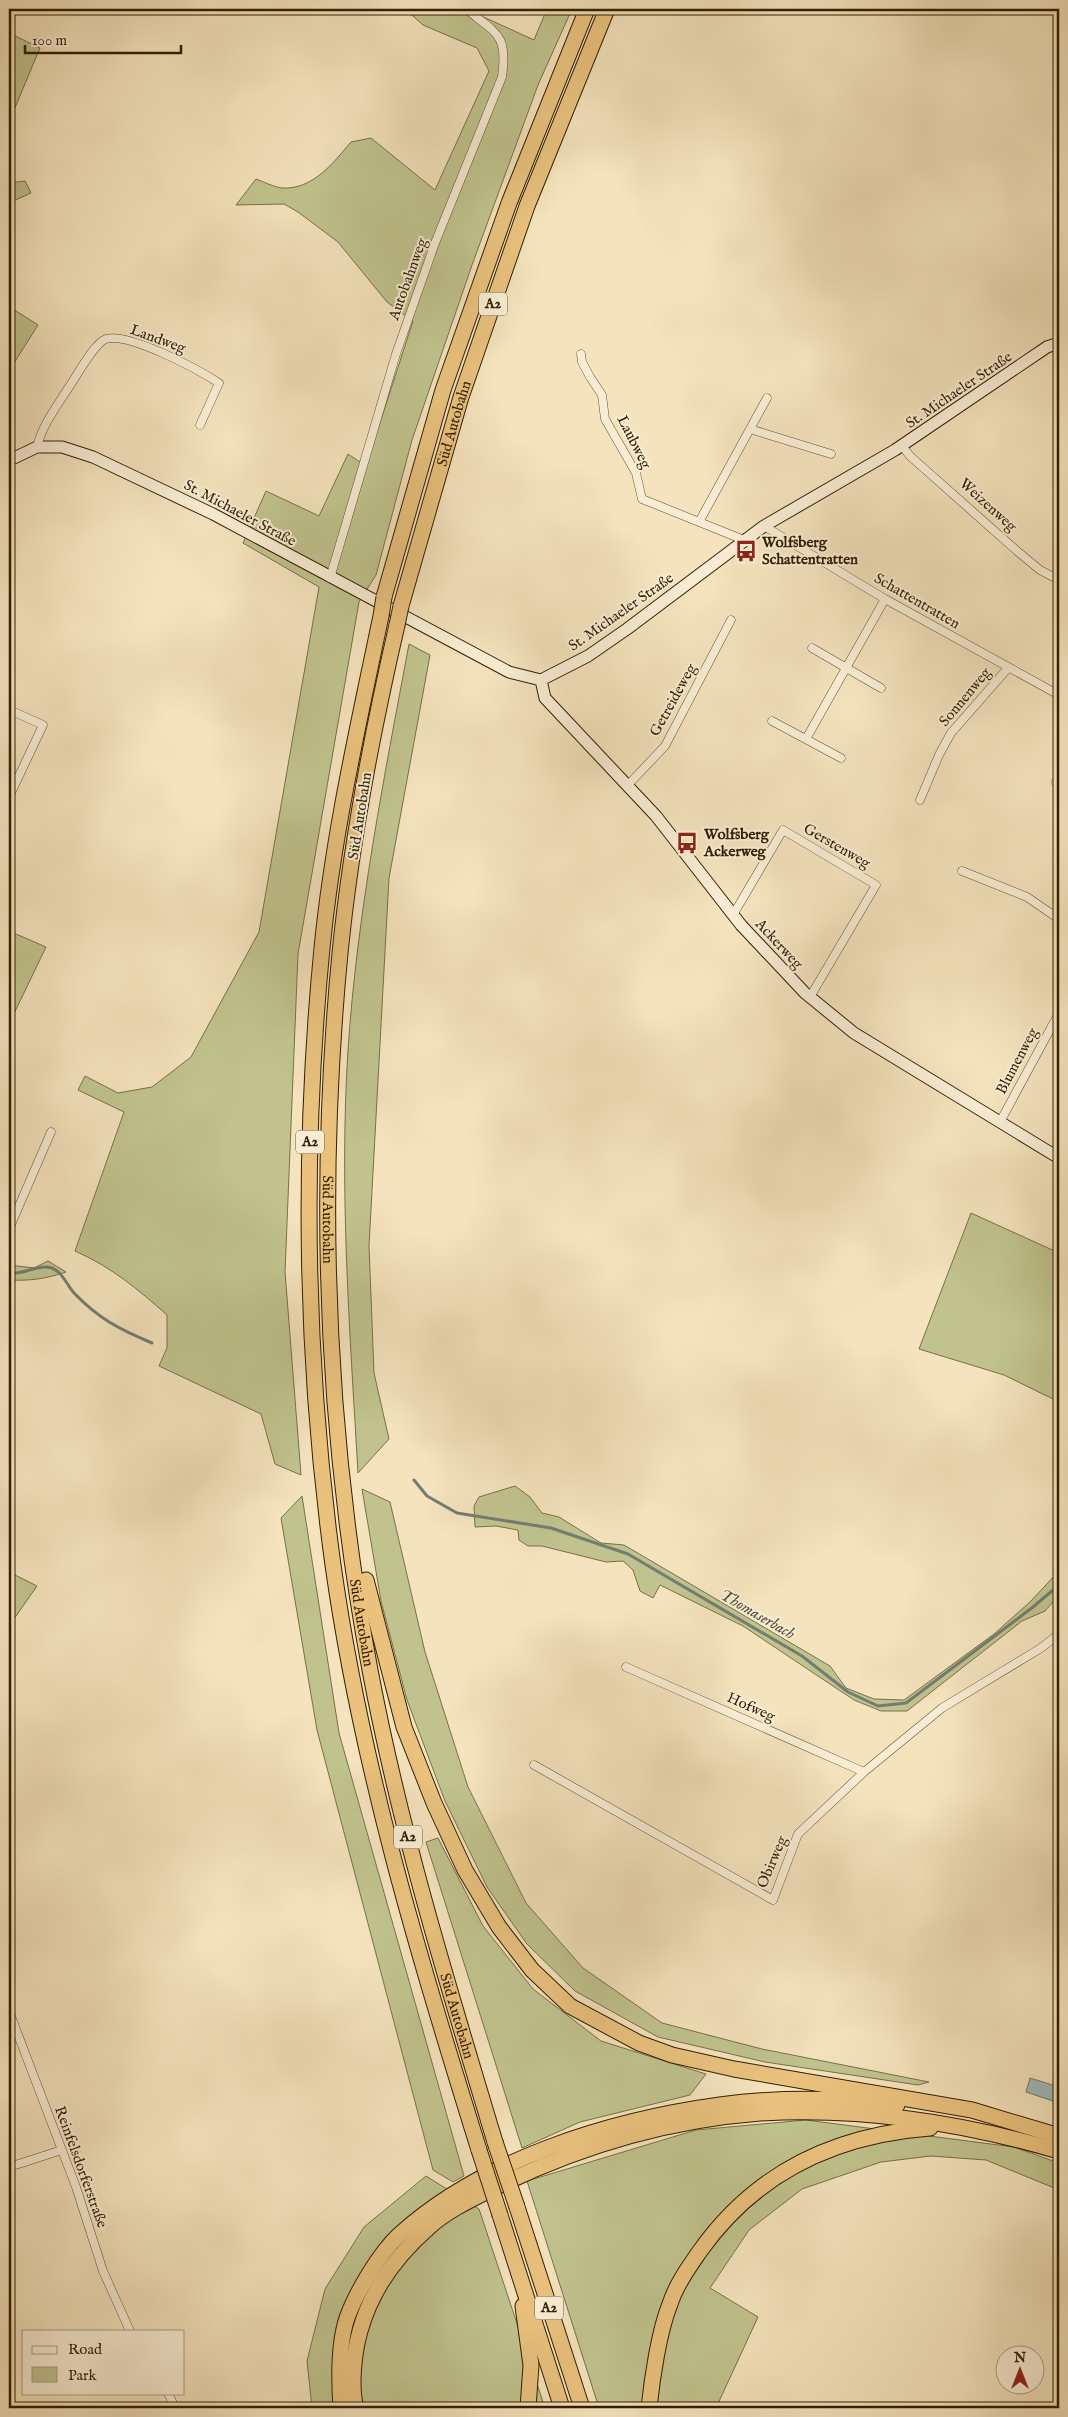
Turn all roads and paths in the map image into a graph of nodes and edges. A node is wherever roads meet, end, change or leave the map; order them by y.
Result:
1 (466, 9) edge
2 (587, 9) edge
3 (607, 9) edge
4 (1059, 343) edge
5 (581, 354) dead end
6 (767, 398) dead end
7 (200, 425) dead end
8 (750, 429) junction
9 (902, 446) junction
10 (37, 447) junction
11 (831, 454) dead end
12 (10, 460) edge
13 (699, 522) junction
14 (764, 526) junction
15 (744, 540) junction
16 (330, 578) junction
17 (1059, 580) edge
18 (885, 599) junction
19 (731, 620) dead end
20 (812, 648) dead end
21 (846, 668) junction
22 (1008, 668) junction
23 (541, 680) junction
24 (881, 688) dead end
25 (1059, 695) edge
26 (12, 711) dead end
27 (772, 721) dead end
28 (806, 739) junction
29 (841, 758) dead end
30 (628, 786) junction
31 (9, 797) edge
32 (920, 800) dead end
33 (962, 871) dead end
34 (733, 915) junction
35 (1059, 919) edge
36 (810, 997) junction
37 (1059, 1013) edge
38 (1000, 1122) junction
39 (51, 1132) dead end
40 (1059, 1158) edge
41 (9, 1229) edge
42 (347, 1527) junction
43 (1059, 1634) edge
44 (626, 1667) dead end
45 (534, 1765) dead end
46 (864, 1772) junction
47 (9, 2011) edge
48 (18, 2034) junction
49 (9, 2038) edge
50 (1018, 2124) junction
51 (950, 2127) junction
52 (1059, 2136) edge
53 (62, 2150) junction
54 (1059, 2151) edge
55 (9, 2167) edge
56 (520, 2277) junction
57 (130, 2330) edge
58 (168, 2394) edge
59 (175, 2408) edge
60 (341, 2408) edge
61 (356, 2408) edge
62 (528, 2408) edge
63 (562, 2408) edge
64 (582, 2408) edge
65 (649, 2408) edge

1 - 16 street, Autobahnweg
2 - 56 highway, Süd Autobahn / A2, bridge
3 - 42 highway, Süd Autobahn / A2, bridge
4 - 9 main road, St. Michaeler Straße
5 - 13 street, Laubweg
6 - 8 street
7 - 10 street, Landweg
8 - 11 street
8 - 13 street
9 - 14 main road, St. Michaeler Straße
9 - 17 street, Weizenweg
10 - 12 main road, St. Michaeler Straße
10 - 16 main road, St. Michaeler Straße
13 - 15 street, Laubweg
14 - 15 main road, St. Michaeler Straße
14 - 18 street, Schattentratten
15 - 23 main road, St. Michaeler Straße
16 - 23 main road, St. Michaeler Straße
18 - 21 street
18 - 22 street, Schattentratten
19 - 30 street, Getreideweg
20 - 21 street
21 - 24 street
21 - 28 street
22 - 25 street, Schattentratten
22 - 32 street, Sonnenweg
23 - 30 main road, Ackerweg
26 - 31 street
27 - 28 street
28 - 29 street
30 - 34 main road, Ackerweg
33 - 35 street
34 - 36 main road, Ackerweg
34 - 36 street, Gerstenweg
36 - 38 main road, Ackerweg
37 - 38 street, Blumenweg
38 - 40 main road, Ackerweg
39 - 41 street
42 - 50 highway
42 - 64 highway, Süd Autobahn / A2, bridge
43 - 46 street, Obirweg
44 - 46 street, Hofweg
45 - 46 street, Obirweg
47 - 48 street, Reinfelsdorferstraße
48 - 49 street
48 - 53 street, Reinfelsdorferstraße
50 - 52 highway
50 - 60 highway
51 - 54 highway
51 - 61 highway
51 - 65 highway
53 - 55 street
53 - 57 street, Reinfelsdorferstraße
56 - 62 highway
56 - 63 highway, Süd Autobahn / A2
58 - 59 street

